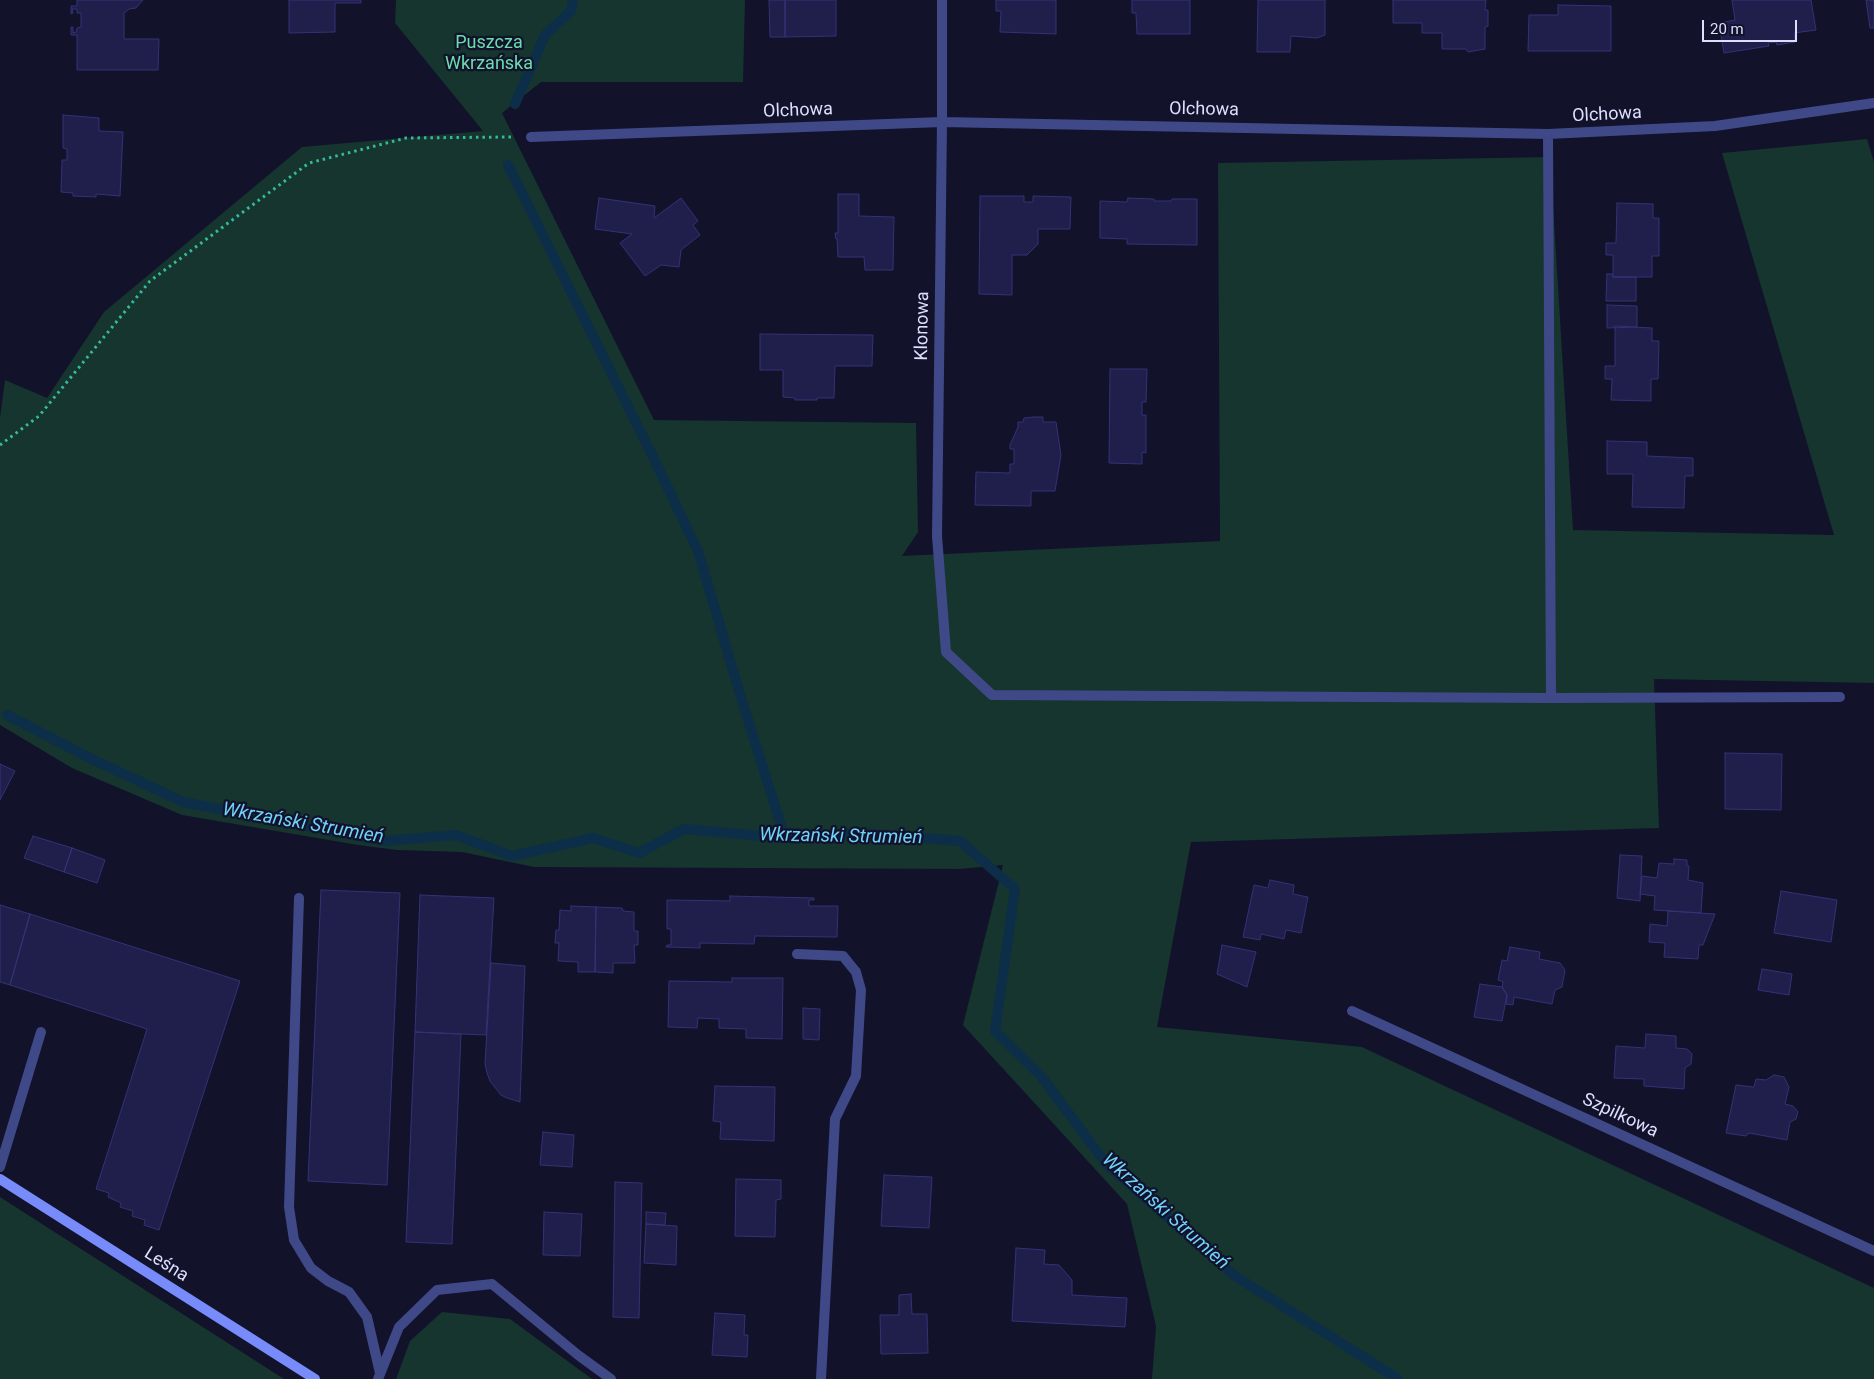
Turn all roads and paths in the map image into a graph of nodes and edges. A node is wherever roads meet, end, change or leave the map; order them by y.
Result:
1 (942, 0) edge
2 (1874, 104) edge
3 (942, 122) junction
4 (1548, 134) junction
5 (531, 137) joint
6 (0, 445) edge
7 (1840, 697) dead end
8 (1552, 698) junction
9 (299, 898) dead end
10 (797, 954) dead end
11 (1352, 1011) dead end
12 (41, 1032) dead end
13 (0, 1167) edge
14 (0, 1179) edge
15 (1874, 1251) edge
16 (379, 1376) edge
17 (315, 1379) edge
18 (611, 1379) edge
19 (821, 1379) edge

1 - 3 street, Klonowa
2 - 4 street, Olchowa
3 - 4 street, Olchowa
3 - 5 street, Olchowa
3 - 8 street, Klonowa
4 - 8 street
5 - 6 path
7 - 8 street
9 - 16 street
10 - 19 street
11 - 15 street, Szpilkowa
12 - 13 street
14 - 17 street, Leśna
16 - 18 street

